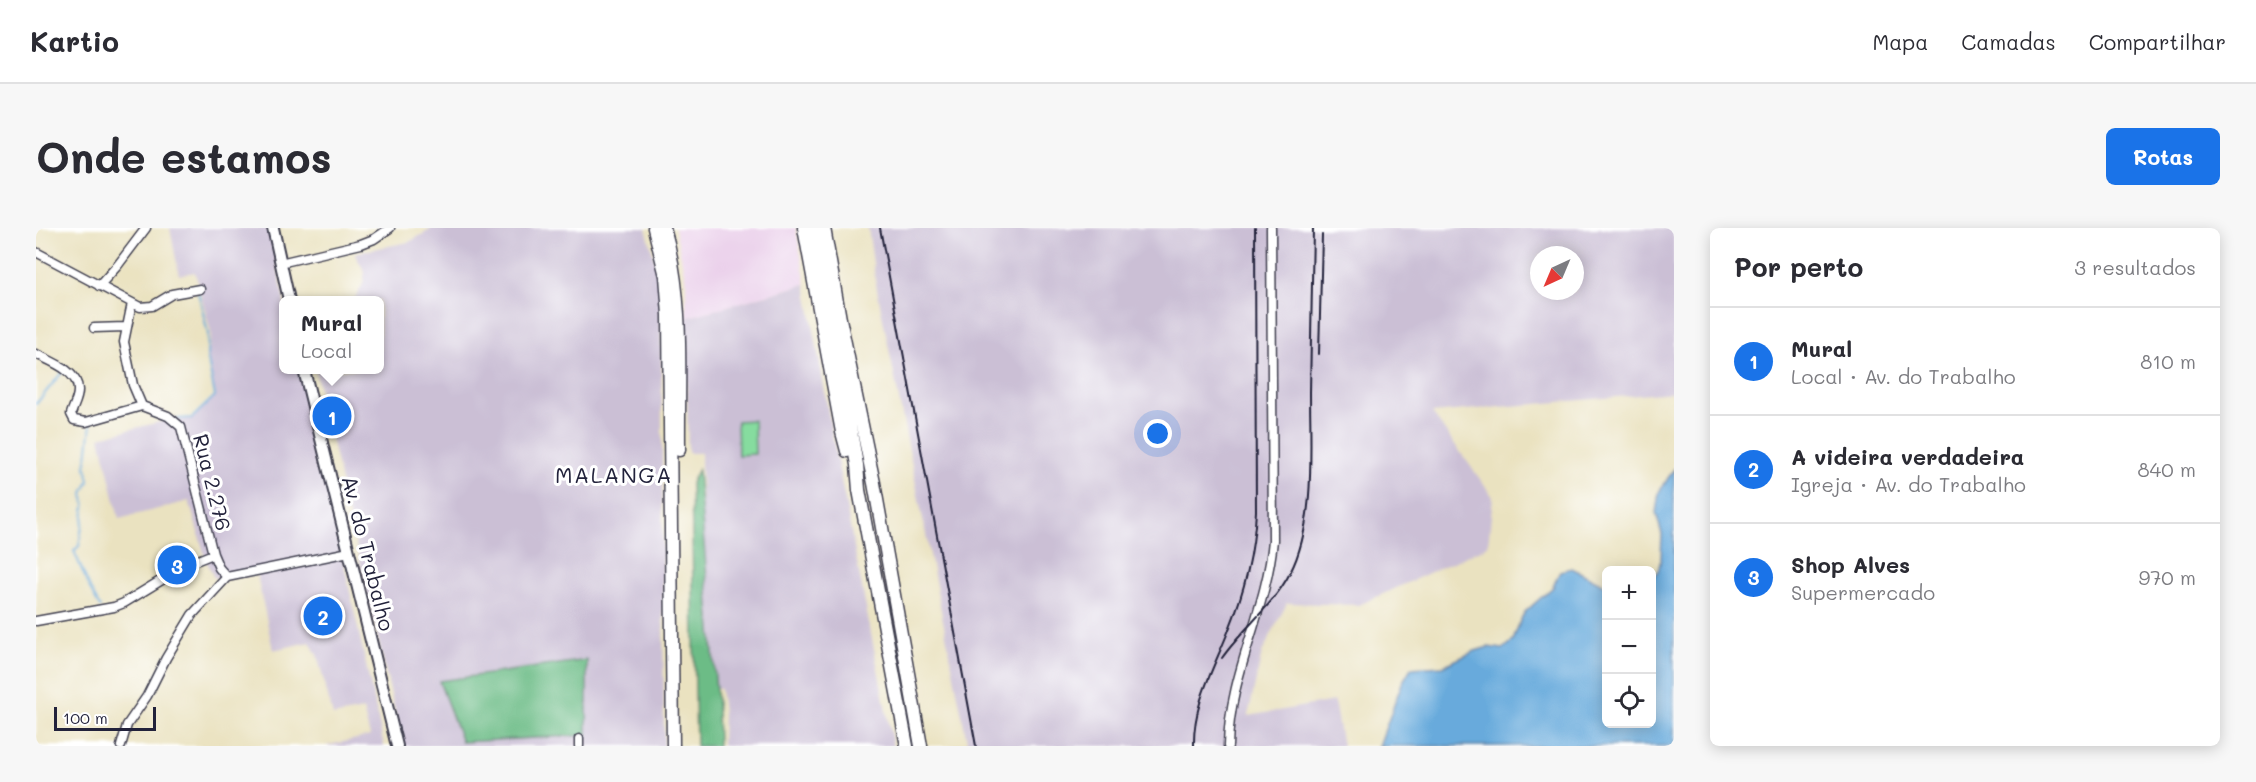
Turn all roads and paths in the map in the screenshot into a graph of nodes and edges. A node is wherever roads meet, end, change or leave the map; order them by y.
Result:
1 (146, 228) edge
2 (273, 228) edge
3 (390, 228) edge
4 (654, 228) edge
5 (664, 228) edge
6 (804, 228) edge
7 (814, 228) edge
8 (824, 228) edge
9 (830, 228) edge
10 (1271, 228) edge
11 (36, 252) edge
12 (280, 262) junction
13 (99, 286) junction
14 (200, 289) dead end
15 (288, 296) edge
16 (132, 303) junction
17 (125, 327) junction
18 (94, 328) dead end
19 (36, 354) edge
20 (305, 374) edge
21 (141, 406) junction
22 (874, 483) junction
23 (859, 489) junction
24 (178, 551) dead end
25 (349, 552) junction
26 (213, 554) junction
27 (188, 564) junction
28 (227, 577) junction
29 (36, 621) edge
30 (121, 746) edge
31 (397, 746) edge
32 (673, 746) edge
33 (681, 746) edge
34 (907, 746) edge
35 (921, 746) edge
36 (1228, 746) edge

1 - 13 street
2 - 12 main road
3 - 12 street
4 - 32 highway
5 - 33 highway
6 - 23 highway
7 - 23 highway
8 - 22 highway
9 - 22 highway
10 - 36 street
11 - 13 street
12 - 15 main road
13 - 16 street
14 - 16 street
16 - 17 street
17 - 18 street
17 - 21 street
19 - 21 street
20 - 25 main road, Av. do Trabalho
21 - 26 street, Rua 2.276
22 - 35 highway
23 - 34 highway
24 - 27 street
25 - 28 street
25 - 31 main road, Av. do Trabalho
26 - 27 street
26 - 28 street, Rua 2.276
27 - 29 street
28 - 30 street

